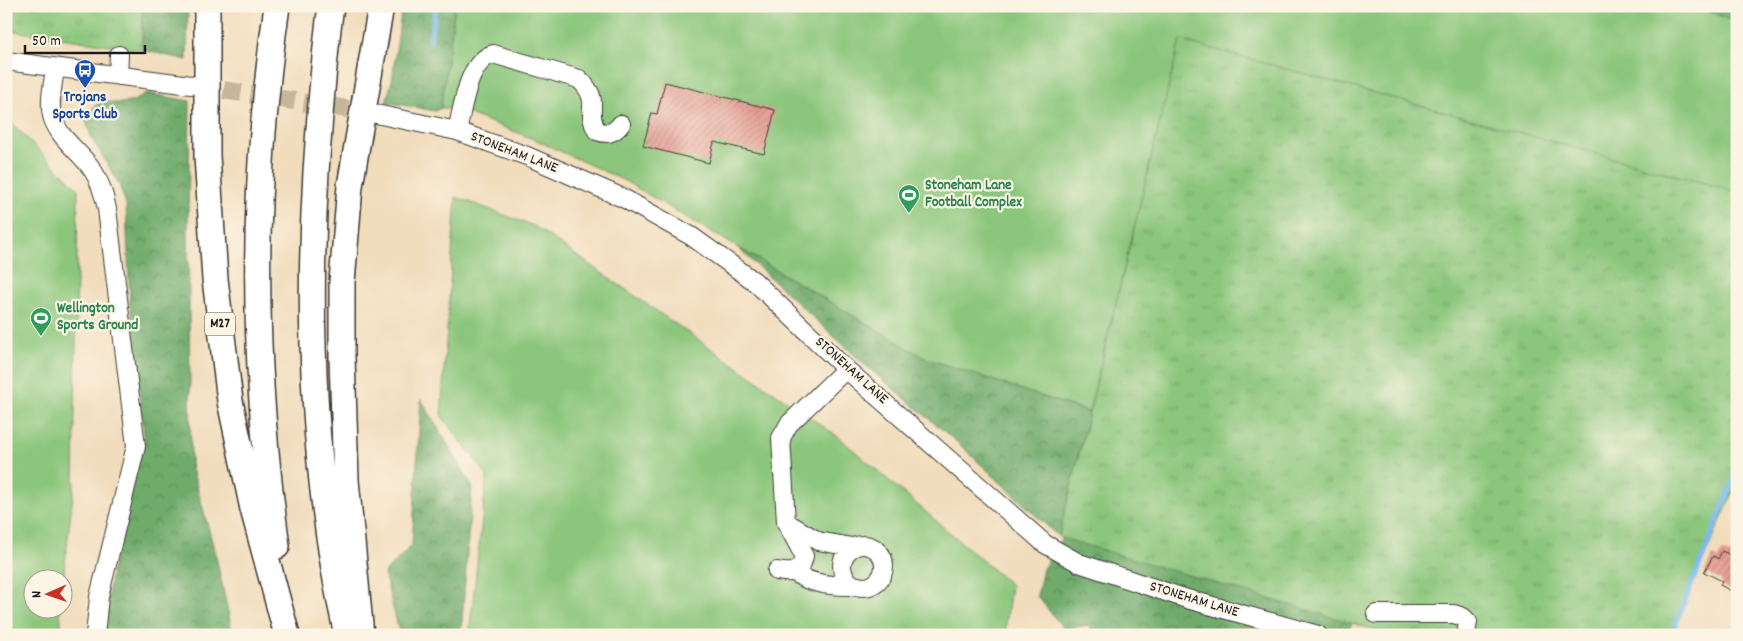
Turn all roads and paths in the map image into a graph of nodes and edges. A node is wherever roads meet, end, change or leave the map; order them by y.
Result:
1 (207, 6) edge
2 (276, 6) edge
3 (331, 6) edge
4 (381, 6) edge
5 (119, 55) dead end
6 (6, 61) edge
7 (55, 69) junction
8 (118, 76) junction
9 (191, 86) tunnel mouth
10 (376, 114) tunnel mouth
11 (621, 124) dead end
12 (457, 132) junction
13 (846, 369) junction
14 (786, 522) junction
15 (852, 547) junction
16 (859, 586) junction
17 (1376, 614) dead end
18 (95, 635) edge
19 (288, 635) edge
20 (347, 635) edge
21 (361, 635) edge
22 (1318, 635) edge
23 (1466, 635) edge

1 - 19 highway, M27
2 - 19 highway, M27
3 - 20 highway
4 - 21 highway
5 - 8 street
6 - 7 street
7 - 8 street
7 - 18 street
8 - 9 street
10 - 12 street, STONEHAM LANE
11 - 12 street
12 - 13 street, STONEHAM LANE
13 - 14 street
13 - 22 street, STONEHAM LANE
14 - 15 street
14 - 16 street
15 - 16 street
15 - 16 street
17 - 23 street

